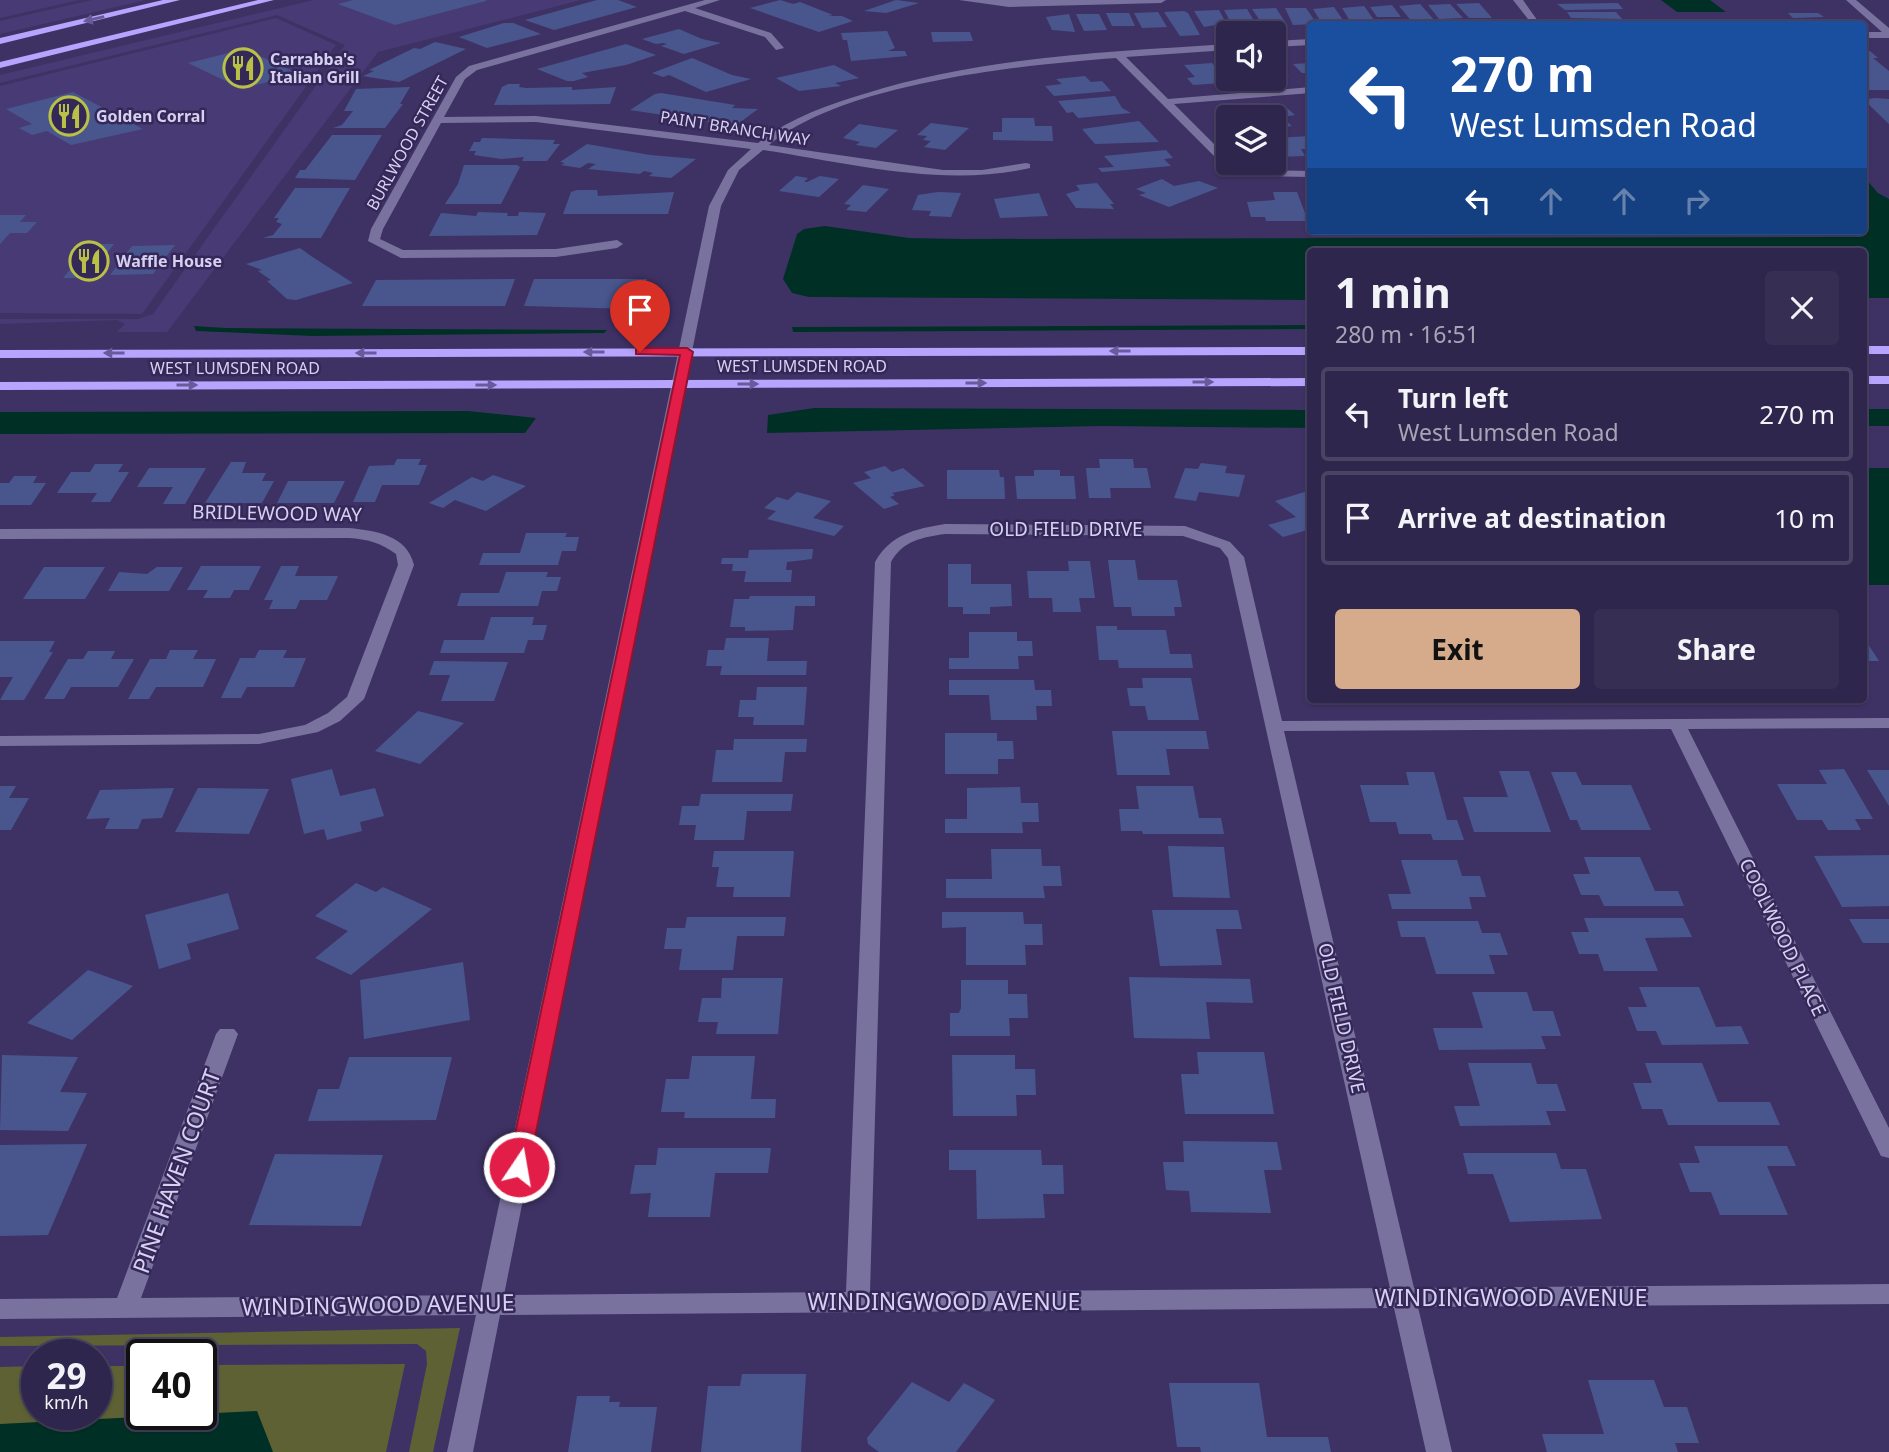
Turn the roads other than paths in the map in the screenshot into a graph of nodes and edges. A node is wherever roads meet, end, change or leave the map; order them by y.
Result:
1 (175, 0) edge
2 (222, 0) edge
3 (268, 0) edge
4 (715, 0) edge
5 (964, 0) edge
6 (1161, 0) edge
7 (1518, 0) edge
8 (1851, 0) edge
9 (685, 8) junction
10 (1534, 21) edge
11 (1867, 29) edge
12 (1887, 32) edge
13 (1867, 35) edge
14 (0, 41) edge
15 (1307, 42) edge
16 (92, 43) junction
17 (1286, 43) edge
18 (779, 48) dead end
19 (1216, 48) edge
20 (1119, 55) junction
21 (0, 65) edge
22 (1307, 90) edge
23 (1164, 102) junction
24 (440, 120) junction
25 (758, 148) junction
26 (1026, 166) dead end
27 (1307, 174) edge
28 (617, 244) dead end
29 (1867, 350) edge
30 (1889, 350) edge
31 (1307, 351) edge
32 (687, 352) junction
33 (0, 354) edge
34 (1867, 380) edge
35 (1889, 380) edge
36 (1307, 382) edge
37 (680, 384) junction
38 (0, 386) edge
39 (0, 534) edge
40 (1889, 723) edge
41 (1677, 724) junction
42 (1276, 726) junction
43 (0, 741) edge
44 (227, 1034) dead end
45 (1889, 1150) edge
46 (1889, 1294) edge
47 (1405, 1297) junction
48 (858, 1302) junction
49 (491, 1303) junction
50 (126, 1307) junction
51 (0, 1309) edge
52 (460, 1452) edge
53 (1439, 1452) edge

1 -> 14 main road
2 - 16 main road
3 - 16 main road
4 - 9 street, BURLWOOD STREET
5 - 6 street
7 - 10 street
8 - 12 street
9 - 18 street
9 - 24 street, BURLWOOD STREET
11 - 12 street
12 - 13 street
15 - 17 street
16 - 21 main road
19 - 20 street
20 - 23 street
20 - 25 street
22 - 23 street
23 - 27 street
24 - 25 street, PAINT BRANCH WAY
24 - 28 street, BURLWOOD STREET
25 - 26 street, PAINT BRANCH WAY
25 - 32 street
29 - 30 main road
31 -> 32 main road, WEST LUMSDEN ROAD
32 -> 33 main road, WEST LUMSDEN ROAD
32 - 37 street
34 - 35 main road
37 -> 36 main road, WEST LUMSDEN ROAD
38 -> 37 main road, WEST LUMSDEN ROAD
37 - 49 street
39 - 43 street, BRIDLEWOOD WAY
40 - 41 street
41 - 42 street
41 - 45 street, COOLWOOD PLACE
42 - 47 street, OLD FIELD DRIVE
42 - 48 street, OLD FIELD DRIVE
44 - 50 street, PINE HAVEN COURT
46 - 47 street, WINDINGWOOD AVENUE
47 - 48 street, WINDINGWOOD AVENUE
47 - 53 street, OLD FIELD DRIVE
48 - 49 street, WINDINGWOOD AVENUE
49 - 50 street, WINDINGWOOD AVENUE
49 - 52 street
50 - 51 street, WINDINGWOOD AVENUE

